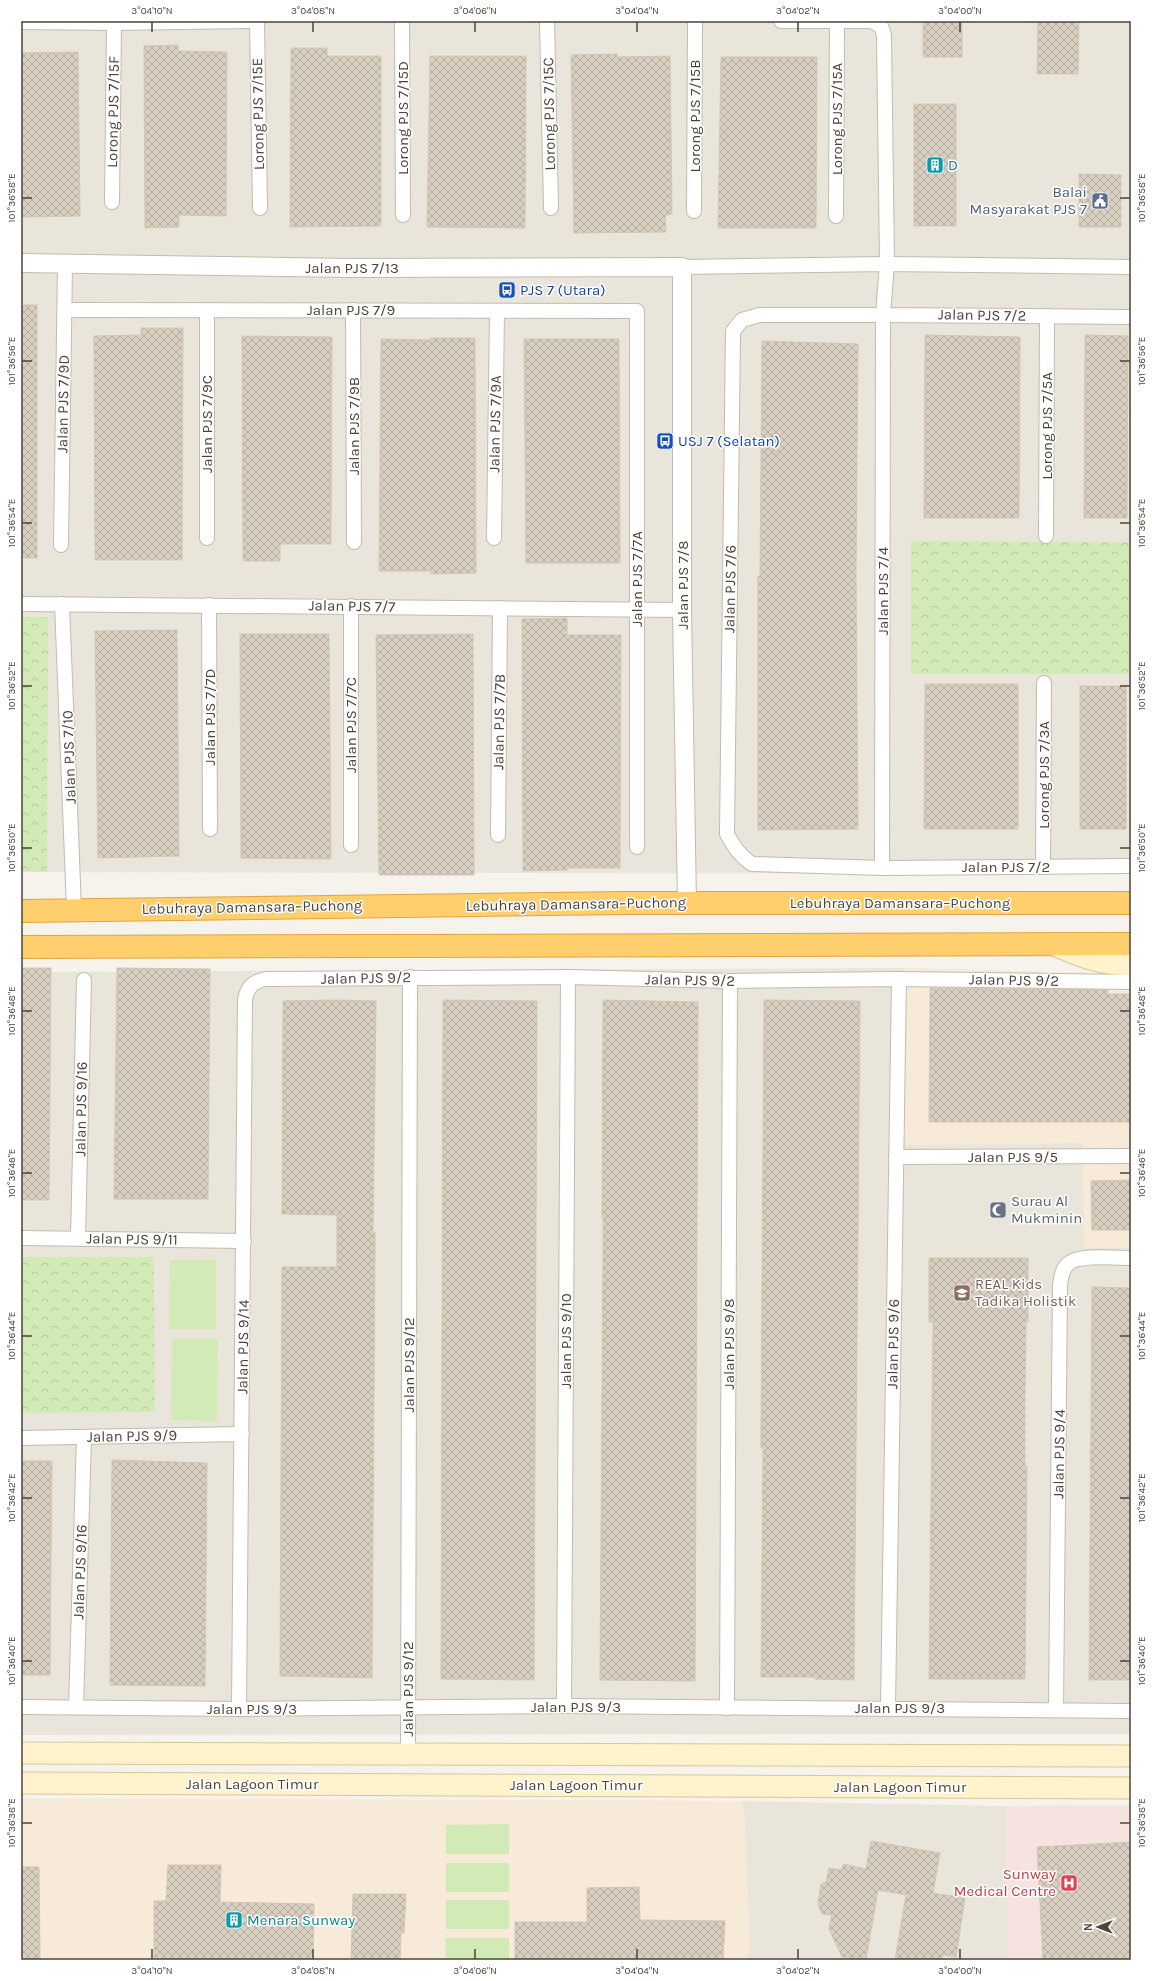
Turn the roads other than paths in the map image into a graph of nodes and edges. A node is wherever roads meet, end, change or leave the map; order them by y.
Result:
1 (250, 21) edge
2 (257, 21) edge
3 (402, 21) edge
4 (547, 21) edge
5 (695, 21) edge
6 (781, 21) edge
7 (21, 22) edge
8 (837, 22) edge
9 (114, 23) junction
10 (112, 202) dead end
11 (260, 208) dead end
12 (551, 208) dead end
13 (694, 211) dead end
14 (403, 214) dead end
15 (836, 216) dead end
16 (21, 263) edge
17 (65, 263) junction
18 (887, 264) junction
19 (682, 267) junction
20 (1131, 267) edge
21 (64, 310) junction
22 (207, 310) junction
23 (354, 310) junction
24 (497, 310) junction
25 (637, 311) joint
26 (883, 315) junction
27 (1047, 316) junction
28 (1131, 317) edge
29 (1046, 536) dead end
30 (207, 538) dead end
31 (494, 538) dead end
32 (354, 542) dead end
33 (61, 545) dead end
34 (21, 604) edge
35 (62, 604) junction
36 (209, 605) junction
37 (351, 606) junction
38 (500, 608) junction
39 (637, 609) junction
40 (682, 610) junction
41 (1044, 684) dead end
42 (210, 829) dead end
43 (498, 835) dead end
44 (351, 845) dead end
45 (637, 847) dead end
46 (1131, 866) edge
47 (1044, 867) junction
48 (882, 868) junction
49 (687, 903) junction
50 (1131, 904) edge
51 (74, 909) junction
52 (21, 911) edge
53 (1052, 944) junction
54 (1131, 944) edge
55 (21, 947) edge
56 (1128, 976) edge
57 (410, 977) junction
58 (568, 977) junction
59 (898, 979) junction
60 (84, 980) dead end
61 (730, 981) junction
62 (250, 985) joint
63 (1131, 1156) edge
64 (896, 1157) junction
65 (21, 1238) edge
66 (78, 1238) junction
67 (244, 1241) junction
68 (1131, 1258) edge
69 (242, 1434) junction
70 (84, 1436) junction
71 (21, 1438) edge
72 (564, 1706) junction
73 (21, 1707) edge
74 (76, 1707) junction
75 (727, 1708) junction
76 (888, 1708) junction
77 (408, 1709) junction
78 (239, 1710) junction
79 (1056, 1710) junction
80 (1131, 1711) edge
81 (21, 1753) edge
82 (85, 1753) junction
83 (408, 1753) junction
84 (1131, 1756) edge
85 (21, 1783) edge
86 (85, 1784) junction
87 (1131, 1788) edge

1 - 9 street
2 - 11 street, Lorong PJS 7/15E
3 - 14 street, Lorong PJS 7/15D
4 - 12 street, Lorong PJS 7/15C
5 - 13 street, Lorong PJS 7/15B
6 - 8 street
7 - 9 street
8 - 15 street, Lorong PJS 7/15A
8 - 18 street
9 - 10 street, Lorong PJS 7/15F
16 - 17 street, Jalan PJS 7/13
17 - 19 street, Jalan PJS 7/13
17 - 21 street, Jalan PJS 7/9D
18 - 19 street
18 - 20 street
18 - 26 street
19 - 40 street, Jalan PJS 7/8
21 - 22 street, Jalan PJS 7/9
21 - 33 street, Jalan PJS 7/9D
22 - 23 street, Jalan PJS 7/9
22 - 30 street, Jalan PJS 7/9C
23 - 24 street, Jalan PJS 7/9
23 - 32 street, Jalan PJS 7/9B
24 - 25 street, Jalan PJS 7/9
24 - 31 street, Jalan PJS 7/9A
25 - 39 street, Jalan PJS 7/7A
26 - 27 street, Jalan PJS 7/2
26 - 48 street, Jalan PJS 7/4
26 - 48 street, Jalan PJS 7/6
27 - 28 street, Jalan PJS 7/2
27 - 29 street, Lorong PJS 7/5A
34 - 35 street, Jalan PJS 7/7
35 - 36 street, Jalan PJS 7/7
35 - 51 street, Jalan PJS 7/10
36 - 37 street, Jalan PJS 7/7
36 - 42 street, Jalan PJS 7/7D
37 - 38 street, Jalan PJS 7/7
37 - 44 street, Jalan PJS 7/7C
38 - 39 street, Jalan PJS 7/7
38 - 43 street, Jalan PJS 7/7B
39 - 40 street, Jalan PJS 7/7
39 - 45 street, Jalan PJS 7/7A
40 - 49 street, Jalan PJS 7/8
41 - 47 street, Lorong PJS 7/3A
46 - 47 street, Jalan PJS 7/2
47 - 48 street, Jalan PJS 7/2
49 - 50 highway, Lebuhraya Damansara–Puchong
49 - 51 highway, Lebuhraya Damansara–Puchong
51 - 52 highway, Lebuhraya Damansara–Puchong
53 - 54 highway
53 - 55 highway
53 - 56 main road
56 - 59 street, Jalan PJS 9/2
57 - 58 street, Jalan PJS 9/2
57 - 62 street, Jalan PJS 9/2
57 - 77 street, Jalan PJS 9/12
58 - 61 street, Jalan PJS 9/2
58 - 72 street, Jalan PJS 9/10
59 - 61 street, Jalan PJS 9/2
59 - 64 street, Jalan PJS 9/6
60 - 66 street, Jalan PJS 9/16
61 - 75 street, Jalan PJS 9/8
62 - 67 street, Jalan PJS 9/14
63 - 64 street, Jalan PJS 9/5
64 - 76 street, Jalan PJS 9/6
65 - 66 street, Jalan PJS 9/11
66 - 67 street, Jalan PJS 9/11
67 - 69 street, Jalan PJS 9/14
68 - 79 street, Jalan PJS 9/4
69 - 70 street, Jalan PJS 9/9
69 - 78 street, Jalan PJS 9/14
70 - 71 street, Jalan PJS 9/9
70 - 74 street, Jalan PJS 9/16
72 - 75 street, Jalan PJS 9/3
72 - 77 street, Jalan PJS 9/3
73 - 74 street, Jalan PJS 9/3
74 - 78 street, Jalan PJS 9/3
75 - 76 street, Jalan PJS 9/3
76 - 79 street, Jalan PJS 9/3
77 - 78 street, Jalan PJS 9/3
77 - 83 street, Jalan PJS 9/12
79 - 80 street, Jalan PJS 9/3
81 - 82 main road, Jalan Lagoon Timur
82 - 83 main road, Jalan Lagoon Timur
82 - 86 main road
83 - 84 main road, Jalan Lagoon Timur
85 - 86 main road, Jalan Lagoon Timur
86 - 87 main road, Jalan Lagoon Timur

